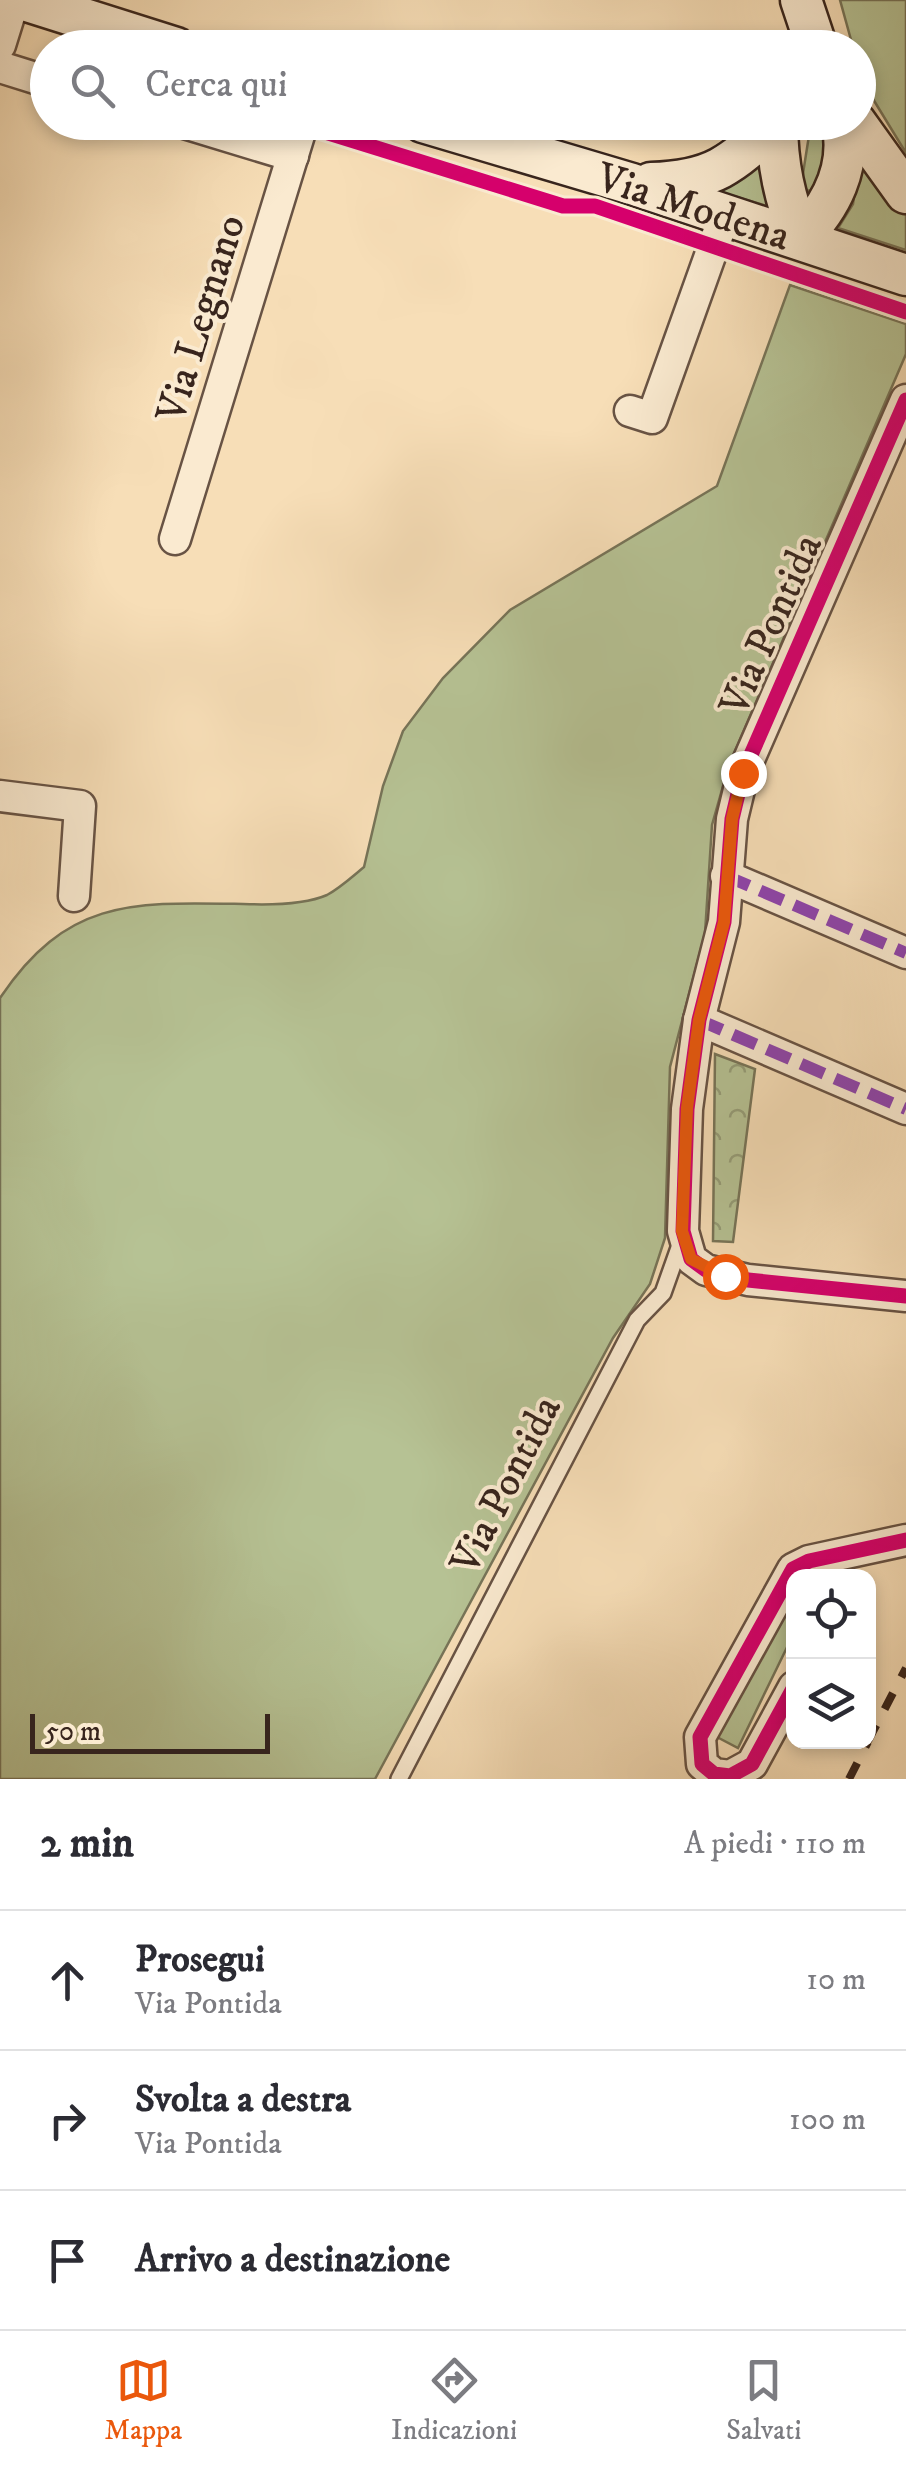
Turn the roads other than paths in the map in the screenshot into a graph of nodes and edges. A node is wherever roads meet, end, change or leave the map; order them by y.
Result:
1 (14, 0) edge
2 (24, 0) edge
3 (790, 0) edge
4 (801, 0) edge
5 (119, 30) edge
6 (789, 30) edge
7 (811, 30) edge
8 (0, 45) edge
9 (0, 67) edge
10 (30, 76) edge
11 (240, 140) edge
12 (297, 140) edge
13 (484, 140) edge
14 (758, 140) edge
15 (777, 140) edge
16 (846, 140) edge
17 (868, 140) edge
18 (292, 156) junction
19 (632, 184) junction
20 (906, 193) edge
21 (725, 214) junction
22 (800, 238) junction
23 (906, 275) edge
24 (906, 400) edge
25 (630, 411) dead end
26 (175, 539) dead end
27 (0, 796) edge
28 (726, 876) junction
29 (74, 896) dead end
30 (906, 953) edge
31 (699, 1020) junction
32 (906, 1109) edge
33 (682, 1231) junction
34 (906, 1296) edge
35 (906, 1540) edge
36 (906, 1548) edge
37 (872, 1569) edge
38 (786, 1702) edge
39 (399, 1779) edge

1 - 8 street
2 - 5 main road
3 - 6 main road
4 - 7 main road
9 - 10 street
11 - 18 street
12 - 18 street, Via Legnano
13 - 19 main road, Via Modena
14 - 19 main road
15 - 22 main road
16 - 22 main road
17 - 20 main road
18 - 26 street, Via Legnano
19 - 21 main road, Via Modena
21 - 22 main road, Via Modena
21 - 25 street
22 - 23 main road, Via Modena
24 - 28 street, Via Pontida
27 - 29 street
28 - 30 street
28 - 31 street, Via Pontida
31 - 32 street
31 - 33 street, Via Pontida
33 - 34 street
33 - 39 lane, Via Pontida
35 - 38 street
36 - 37 street

